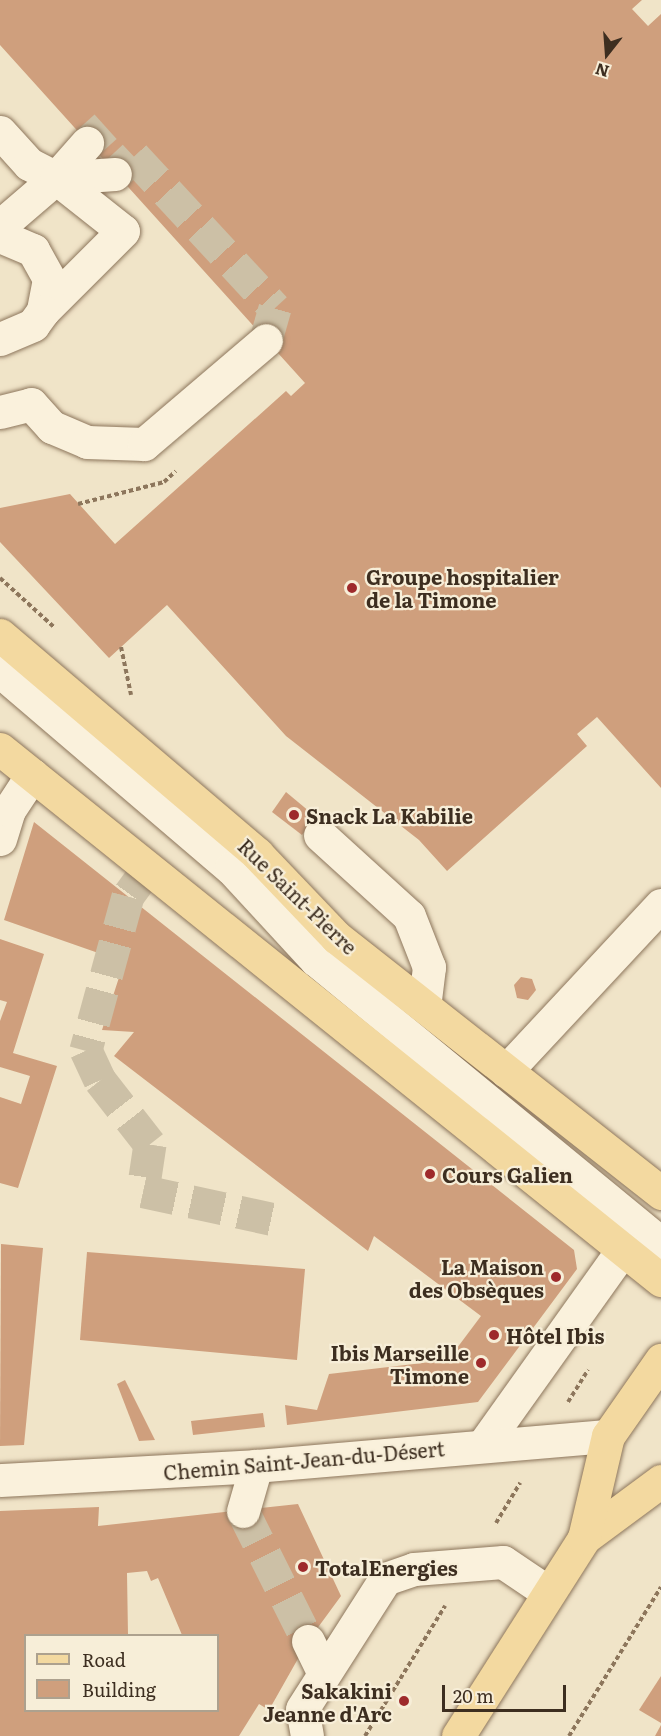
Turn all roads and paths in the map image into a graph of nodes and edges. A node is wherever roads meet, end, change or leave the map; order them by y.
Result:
1 (0, 132) edge
2 (87, 143) tunnel mouth
3 (115, 174) tunnel mouth
4 (56, 178) junction
5 (0, 226) edge
6 (0, 236) edge
7 (43, 311) junction
8 (0, 339) edge
9 (266, 340) tunnel mouth
10 (0, 412) edge
11 (0, 635) edge
12 (120, 647) dead end
13 (0, 671) edge
14 (131, 695) dead end
15 (0, 749) edge
16 (32, 775) junction
17 (320, 835) dead end
18 (0, 839) edge
19 (661, 904) edge
20 (424, 1006) junction
21 (506, 1071) junction
22 (661, 1193) edge
23 (624, 1248) junction
24 (661, 1251) edge
25 (661, 1280) edge
26 (661, 1360) edge
27 (590, 1366) dead end
28 (566, 1405) dead end
29 (608, 1436) junction
30 (484, 1444) junction
31 (256, 1466) junction
32 (0, 1480) edge
33 (661, 1481) edge
34 (243, 1511) tunnel mouth
35 (584, 1538) junction
36 (661, 1587) edge
37 (549, 1593) junction
38 (308, 1641) tunnel mouth
39 (322, 1670) junction
40 (307, 1736) edge
41 (458, 1736) edge
42 (569, 1736) edge

1 - 4 street
2 - 4 street
3 - 4 street
4 - 5 street
4 - 7 street
6 - 7 street
7 - 8 street
9 - 10 street
11 - 20 main road, Rue Saint-Pierre
12 - 14 path
13 - 24 street
15 - 16 main road
16 - 18 street
16 - 23 main road
17 - 20 street
19 - 21 street
20 - 21 main road, Rue Saint-Pierre
21 - 22 main road, Rue Saint-Pierre
23 - 25 main road
23 - 30 street
26 - 29 main road
27 - 28 path
29 - 30 street, Chemin Saint-Jean-du-Désert
29 - 35 main road
30 - 31 street, Chemin Saint-Jean-du-Désert
31 - 32 street, Chemin Saint-Jean-du-Désert
31 - 34 street
33 - 35 main road
35 - 37 main road
36 - 42 path
37 - 39 street
37 - 41 main road
38 - 39 street
39 - 40 street

